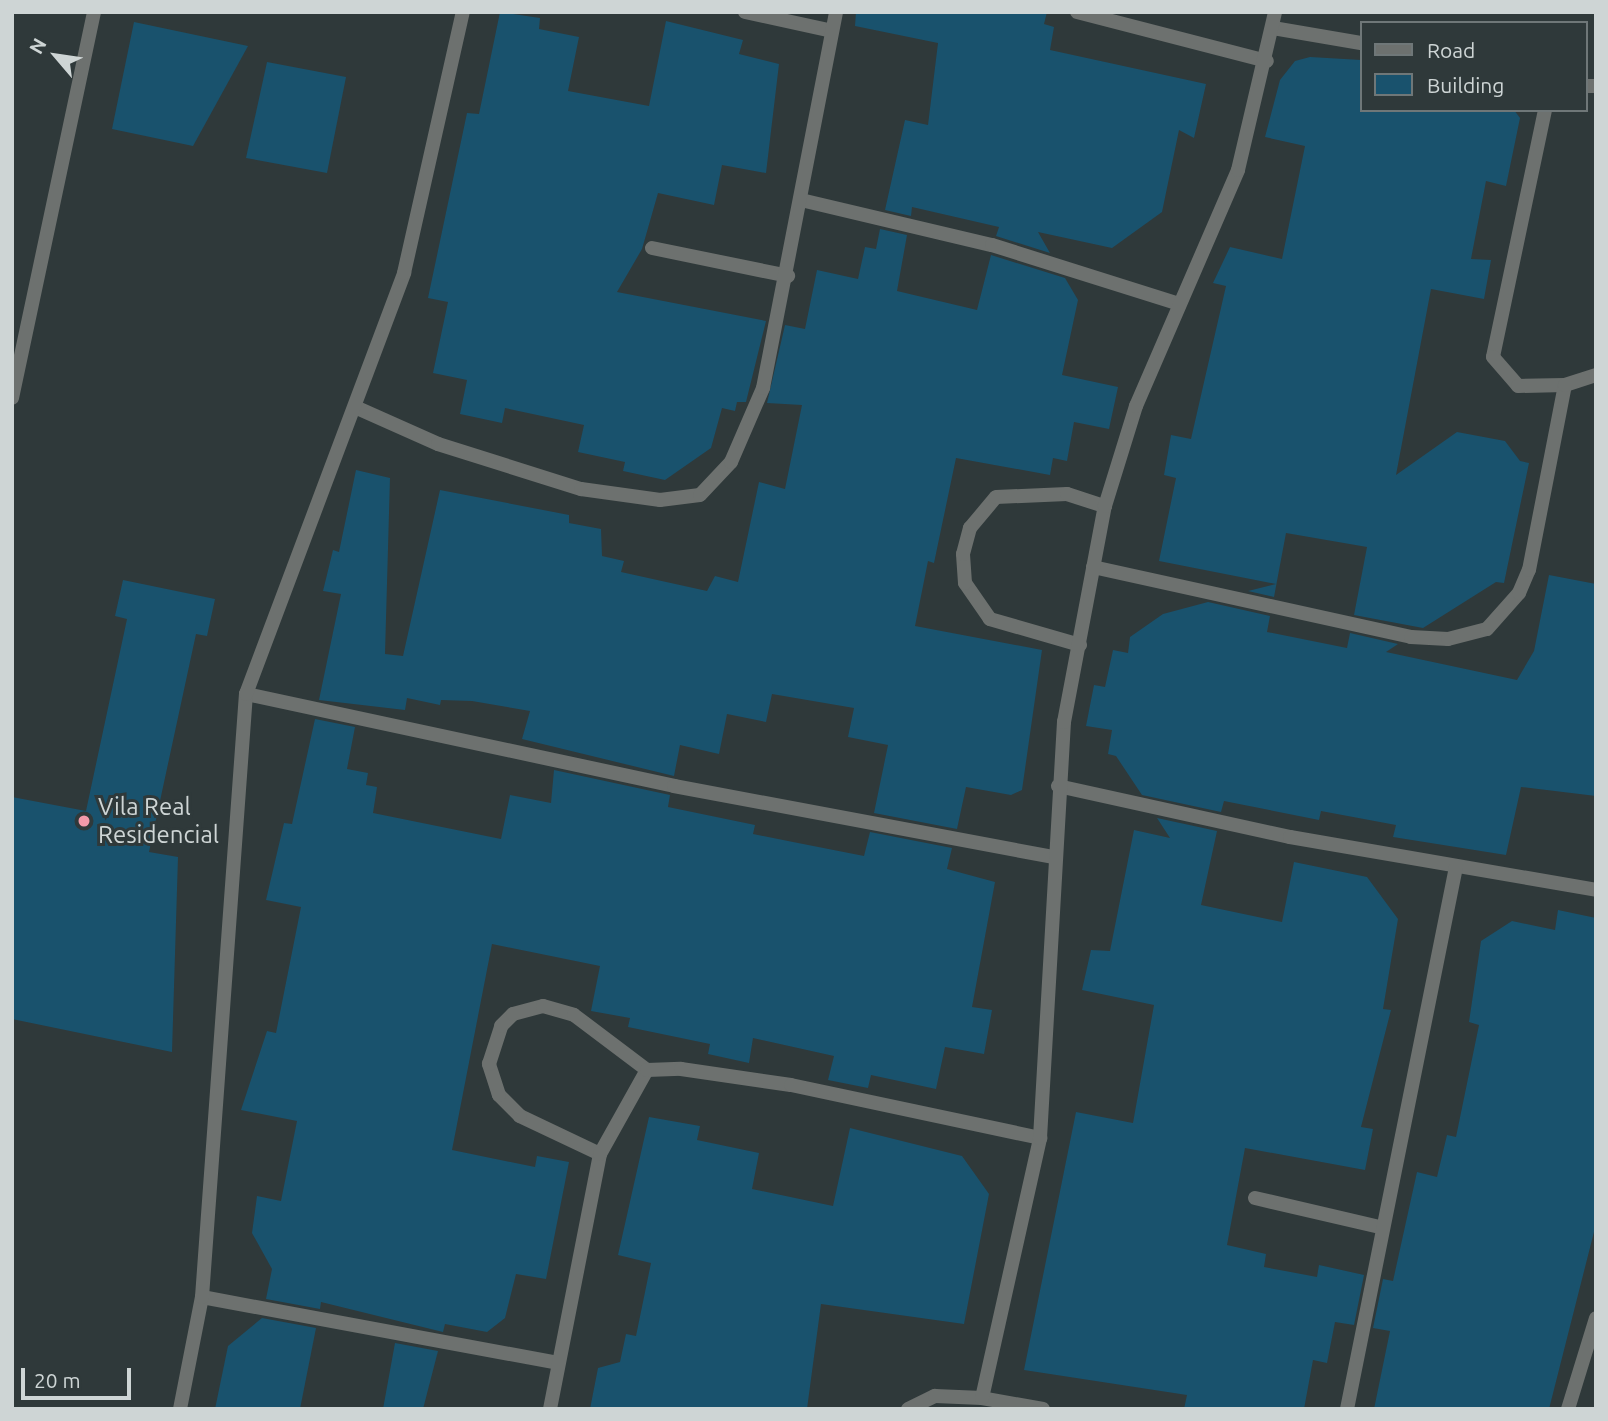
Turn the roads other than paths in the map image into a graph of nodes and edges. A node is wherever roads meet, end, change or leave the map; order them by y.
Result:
1 (94, 12) edge
2 (463, 12) edge
3 (745, 12) edge
4 (836, 12) edge
5 (1077, 12) edge
6 (1275, 12) edge
7 (1273, 28) junction
8 (832, 31) junction
9 (1360, 43) edge
10 (1267, 61) junction
11 (1545, 112) edge
12 (801, 200) junction
13 (652, 248) dead end
14 (788, 275) junction
15 (1179, 304) junction
16 (1596, 375) edge
17 (1565, 385) junction
18 (12, 398) edge
19 (355, 407) junction
20 (1105, 506) junction
21 (1093, 567) junction
22 (1080, 645) junction
23 (246, 694) junction
24 (1058, 786) junction
25 (1055, 857) junction
26 (1456, 867) junction
27 (1596, 890) edge
28 (647, 1070) junction
29 (1040, 1138) junction
30 (600, 1154) junction
31 (1255, 1198) dead end
32 (1380, 1227) junction
33 (202, 1297) junction
34 (1596, 1318) edge
35 (558, 1363) junction
36 (982, 1398) junction
37 (180, 1409) edge
38 (550, 1409) edge
39 (908, 1409) edge
40 (1043, 1409) edge
41 (1347, 1409) edge
42 (1569, 1409) edge

1 - 18 street
2 - 19 street
3 - 8 street
4 - 8 street
5 - 10 street
6 - 7 street
7 - 9 street
7 - 10 street
8 - 12 street
10 - 15 street
11 - 17 street
12 - 14 street
12 - 15 street
13 - 14 street
14 - 19 street
15 - 20 street
16 - 17 street
17 - 21 street
19 - 23 street
20 - 21 street
20 - 22 street
21 - 22 street
22 - 24 street
23 - 25 street
23 - 33 street
24 - 25 street
24 - 26 street
25 - 29 street
26 - 27 street
26 - 32 street
28 - 29 street
28 - 30 street
28 - 30 street
29 - 36 street
30 - 35 street
31 - 32 street
32 - 41 street
33 - 35 street
33 - 37 street
34 - 42 street
35 - 38 street
36 - 39 street
36 - 40 street

